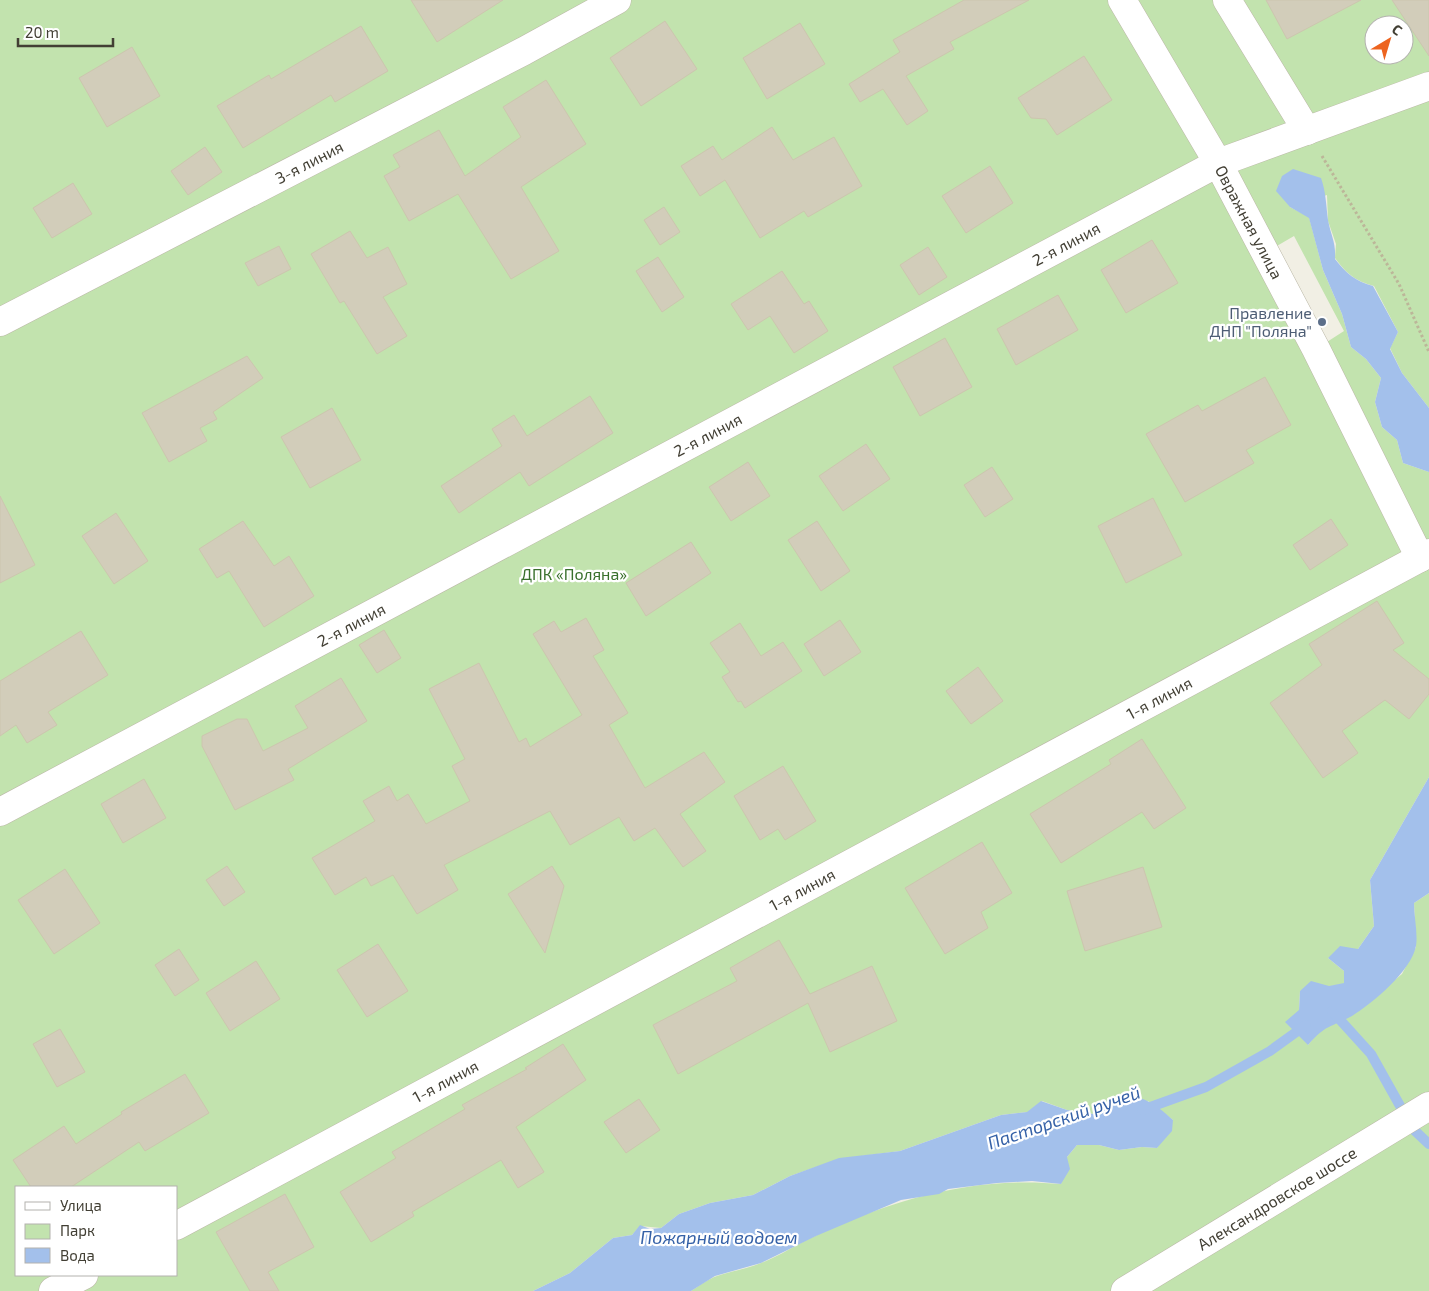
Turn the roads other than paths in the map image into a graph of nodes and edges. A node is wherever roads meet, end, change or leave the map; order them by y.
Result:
1 (617, 0) edge
2 (1122, 0) edge
3 (1227, 0) edge
4 (1429, 86) edge
5 (1307, 131) junction
6 (1218, 164) junction
7 (0, 322) edge
8 (1424, 556) edge
9 (0, 812) edge
10 (1423, 1110) edge
11 (178, 1225) edge
12 (82, 1276) edge
13 (53, 1291) edge
14 (1126, 1291) edge

1 - 7 street, 3-я линия
2 - 6 street, Овражная улица
3 - 5 street
4 - 5 street, 2-я линия
5 - 6 street, 2-я линия
6 - 8 street, Овражная улица
6 - 9 street, 2-я линия
8 - 11 street, 1-я линия
10 - 14 street, Александровское шоссе
12 - 13 street

